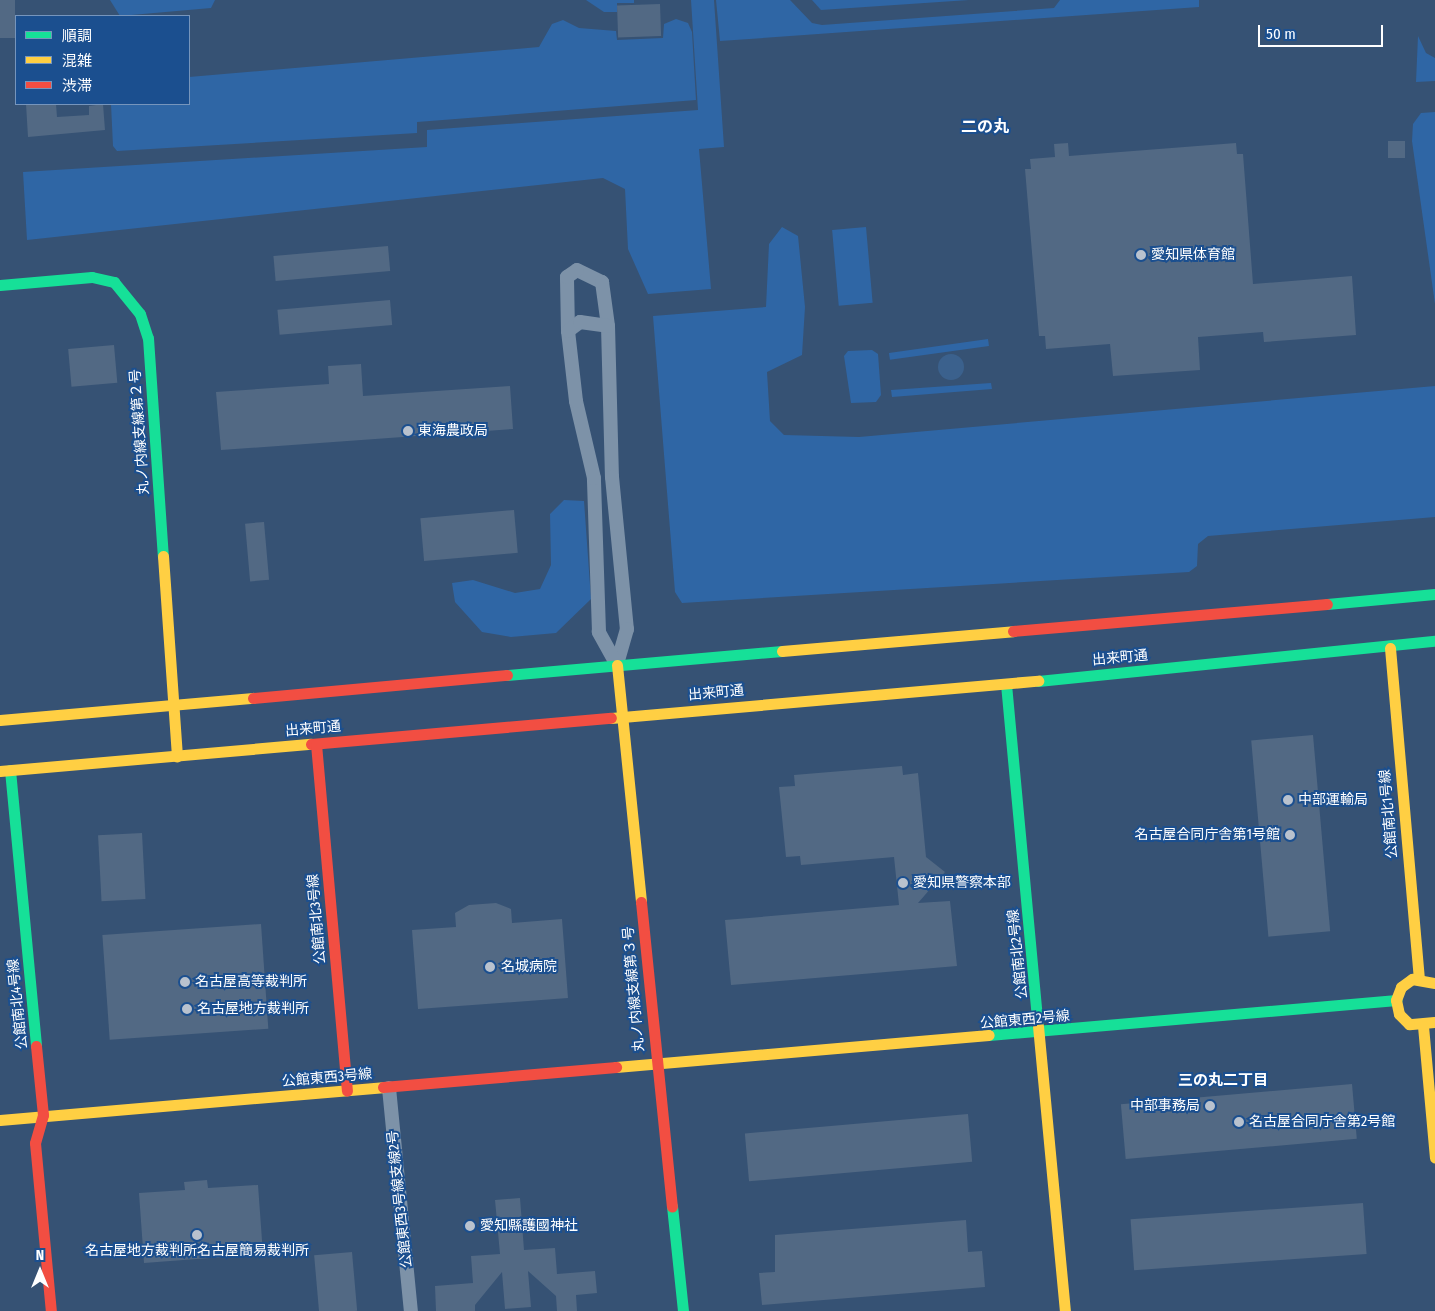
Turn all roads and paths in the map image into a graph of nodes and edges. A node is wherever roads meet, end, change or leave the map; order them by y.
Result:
1 (0, 285) edge
2 (608, 326) junction
3 (568, 331) junction
4 (1435, 594) edge
5 (1435, 641) edge
6 (1390, 648) junction
7 (617, 665) junction
8 (1006, 684) junction
9 (174, 706) junction
10 (623, 716) junction
11 (0, 720) edge
12 (316, 744) junction
13 (176, 757) junction
14 (5, 771) edge
15 (1419, 978) junction
16 (1435, 983) edge
17 (1396, 1000) junction
18 (1435, 1021) edge
19 (1423, 1026) junction
20 (1041, 1034) junction
21 (656, 1067) junction
22 (389, 1088) junction
23 (347, 1091) junction
24 (43, 1115) junction
25 (0, 1120) edge
26 (1435, 1157) edge
27 (51, 1311) edge
28 (411, 1311) edge
29 (683, 1311) edge
30 (1065, 1311) edge

1 - 9 street, 丸ノ内線支線第２号
2 - 3 street
2 - 3 street
2 - 7 street
3 - 7 street
4 - 7 street
5 - 6 street, 出来町通
6 - 8 street, 出来町通
6 - 15 street, 公館南北1号線
7 - 9 street
7 - 10 street, 丸ノ内線支線第３号
8 - 10 street, 出来町通
8 - 20 street, 公館南北2号線
9 - 11 street
9 - 13 street, 丸ノ内線支線第２号
10 - 12 street, 出来町通
10 - 21 street, 丸ノ内線支線第３号
12 - 13 street, 出来町通
12 - 23 street, 公館南北3号線
13 - 14 street, 出来町通
14 - 24 street, 公館南北4号線
15 - 16 street
15 - 17 street
17 - 19 street
17 - 20 street, 公館東西2号線
18 - 19 street
19 - 26 street
20 - 21 street, 公館東西2号線
20 - 30 street, 公館南北2号線
21 - 22 street, 公館東西3号線
21 - 29 street, 丸ノ内線支線第３号
22 - 23 street, 公館東西3号線
22 - 28 street, 公館東西3号線支線2号
23 - 24 street, 公館東西3号線
24 - 25 street, 公館東西3号線
24 - 27 street

